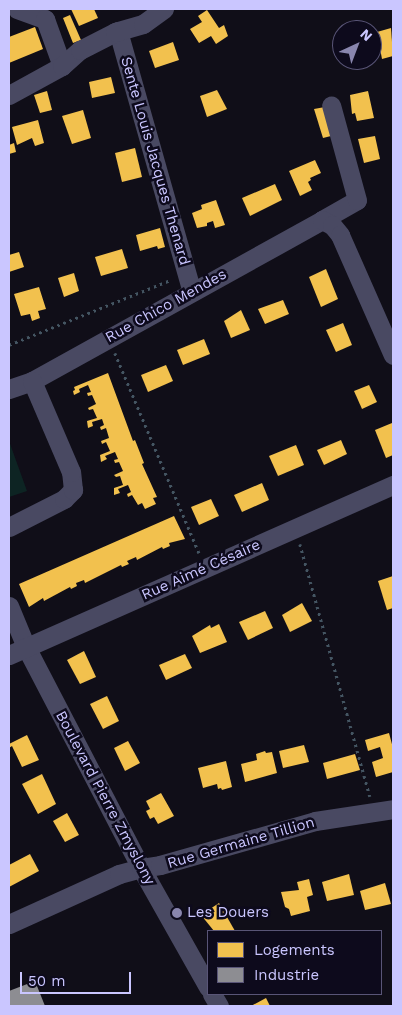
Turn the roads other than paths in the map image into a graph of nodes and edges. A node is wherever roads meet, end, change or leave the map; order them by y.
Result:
1 (17, 9) edge
2 (164, 9) edge
3 (118, 31) junction
4 (62, 66) junction
5 (9, 95) edge
6 (331, 105) dead end
7 (322, 220) junction
8 (189, 283) junction
9 (393, 355) edge
10 (32, 381) junction
11 (9, 389) edge
12 (393, 484) edge
13 (9, 527) edge
14 (9, 606) edge
15 (26, 647) junction
16 (9, 655) edge
17 (393, 809) edge
18 (141, 868) junction
19 (9, 924) edge
20 (207, 985) edge
21 (213, 995) edge
22 (219, 1006) edge

1 - 4 street
2 - 3 street
3 - 4 street
3 - 8 street, Sente Louis Jacques Thenard
4 - 5 street
6 - 7 street, Rue Chico Mendes
7 - 8 street, Rue Chico Mendes
7 - 9 street
8 - 10 street, Rue Chico Mendes
10 - 11 street, Rue Chico Mendes
10 - 13 street
12 - 15 street, Rue Aimé Césaire
14 - 15 street, Boulevard Pierre Zmyslony
15 - 16 street, Rue Aimé Césaire
15 - 18 street, Boulevard Pierre Zmyslony
17 - 18 street, Rue Germaine Tillion
18 - 19 street, Rue Germaine Tillion
18 - 20 street, Boulevard Pierre Zmyslony
21 - 22 street

